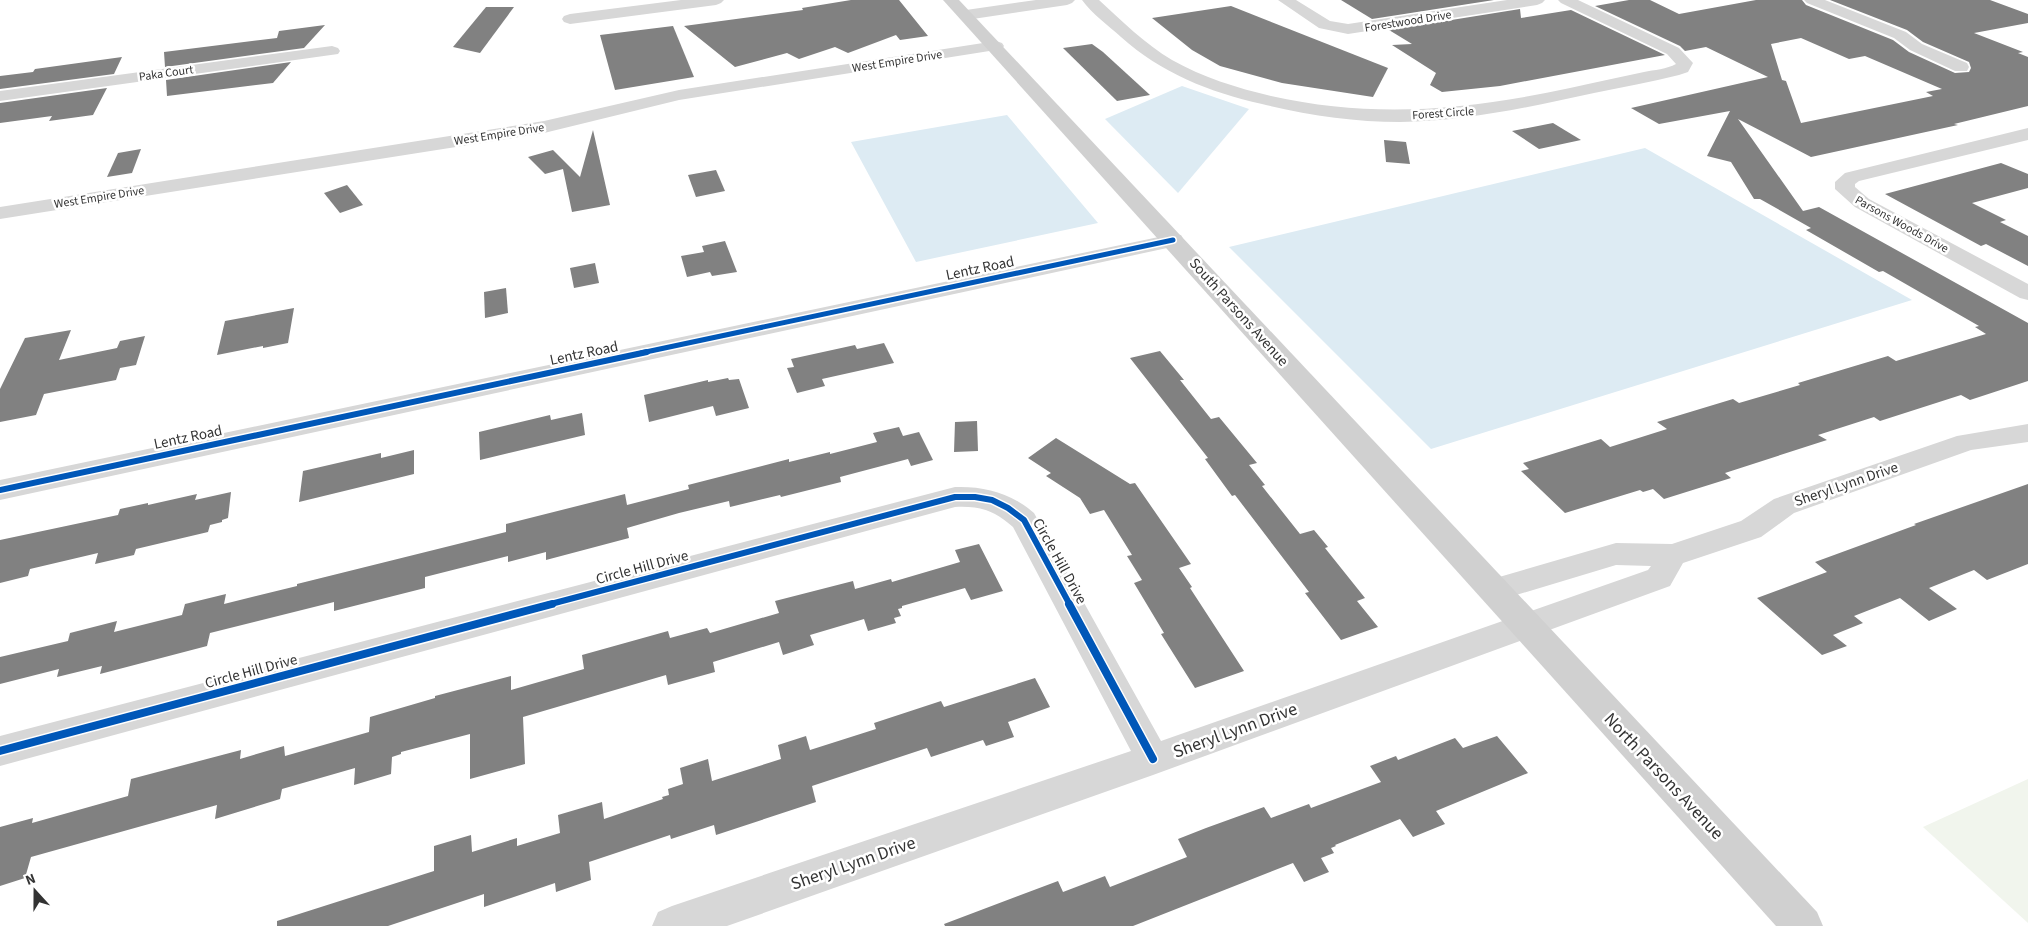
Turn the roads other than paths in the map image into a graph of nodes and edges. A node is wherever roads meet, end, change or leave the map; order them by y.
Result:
1 (716, 0) edge
2 (987, 0) edge
3 (1067, 0) edge
4 (1090, 0) edge
5 (1286, 0) edge
6 (1537, 0) edge
7 (1566, 0) edge
8 (1812, 0) edge
9 (958, 7) edge
10 (570, 20) dead end
11 (996, 46) junction
12 (332, 51) dead end
13 (1961, 67) dead end
14 (0, 96) edge
15 (2028, 134) edge
16 (2005, 140) junction
17 (2028, 150) edge
18 (0, 213) edge
19 (1173, 240) junction
20 (2028, 293) edge
21 (2028, 434) edge
22 (0, 490) edge
23 (1672, 555) junction
24 (1493, 590) junction
25 (1525, 626) junction
26 (0, 751) edge
27 (1153, 759) junction
28 (672, 926) edge
29 (1803, 926) edge

1 - 10 street
2 - 9 street
3 - 9 street
4 - 7 street, Forest Circle
5 - 6 street, Forestwood Drive
8 - 13 street
9 - 11 main road, South Parsons Avenue
11 - 18 street, West Empire Drive
11 - 19 main road, South Parsons Avenue
12 - 14 street, Paka Court
15 - 16 street, Parsons Woods Drive
16 - 17 street
16 - 20 street, Parsons Woods Drive
19 - 22 street, Lentz Road
19 - 24 main road, South Parsons Avenue
21 - 23 street, Sheryl Lynn Drive
23 - 24 street, Sheryl Lynn Drive
23 - 25 street, Sheryl Lynn Drive
24 - 25 main road, South Parsons Avenue
25 - 27 street, Sheryl Lynn Drive
25 - 29 main road, North Parsons Avenue
26 - 27 street, Circle Hill Drive
27 - 28 street, Sheryl Lynn Drive

